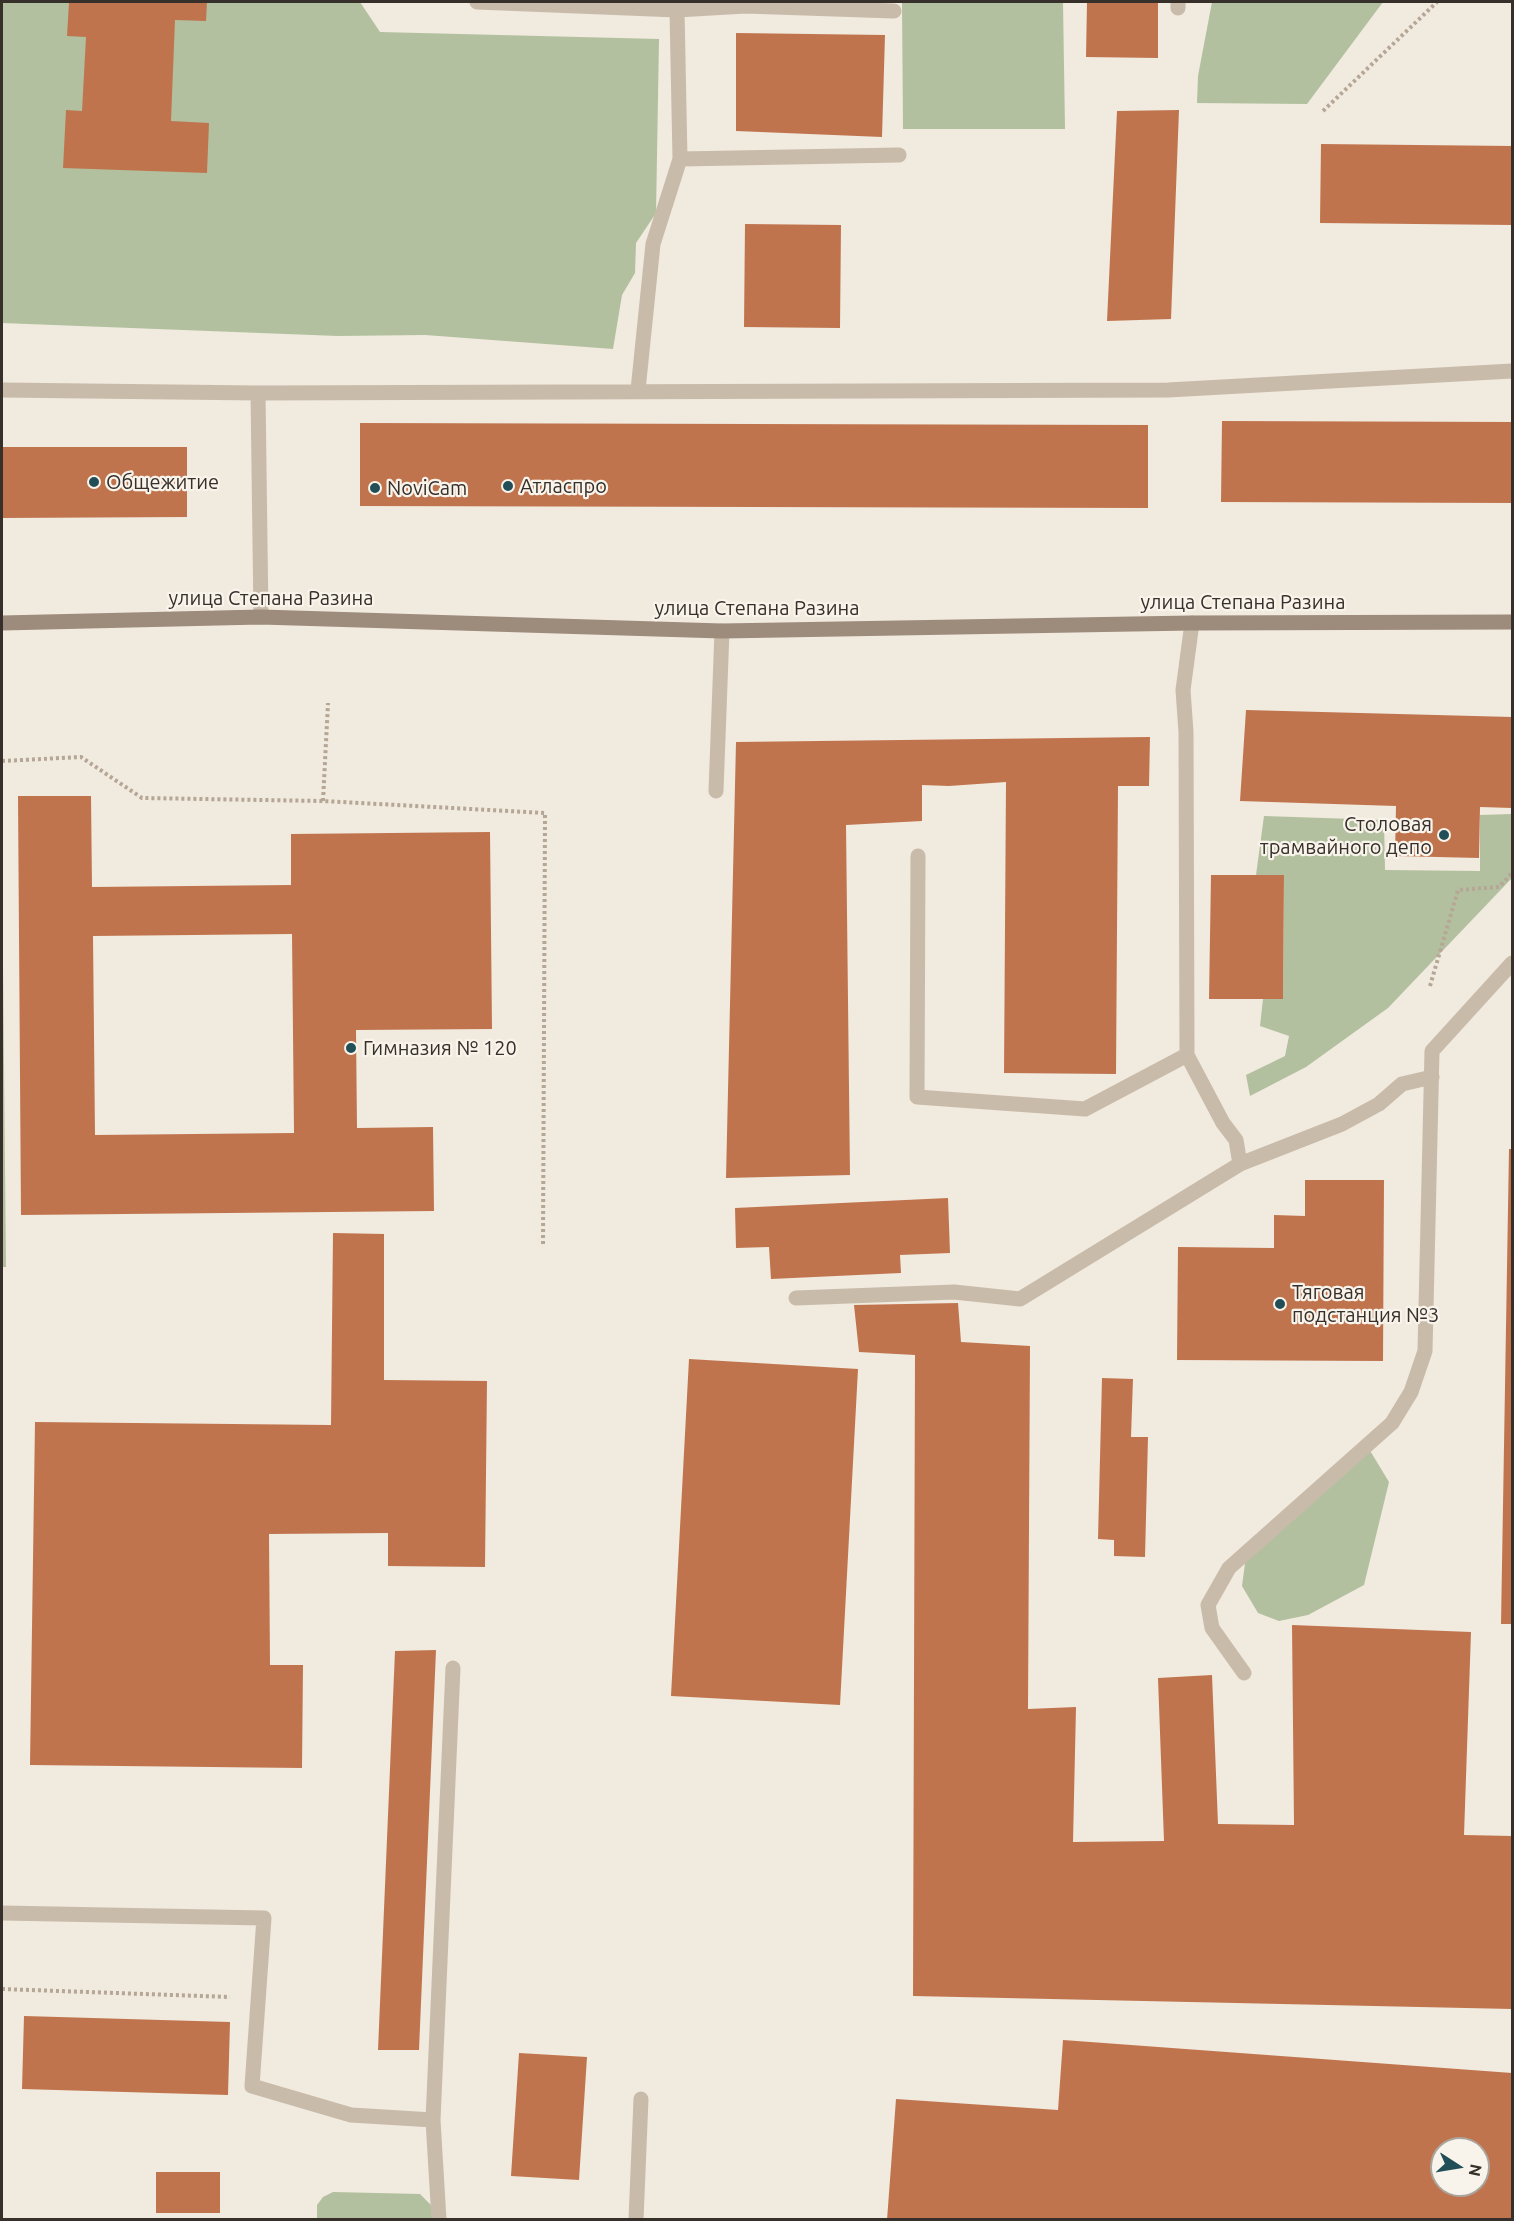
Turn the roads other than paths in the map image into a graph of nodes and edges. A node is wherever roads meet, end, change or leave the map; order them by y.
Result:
1 (477, 2) edge
2 (677, 10) junction
3 (894, 11) dead end
4 (899, 154) dead end
5 (680, 159) junction
6 (1512, 371) edge
7 (2, 390) edge
8 (638, 390) junction
9 (258, 393) junction
10 (261, 616) junction
11 (2, 622) edge
12 (1512, 622) edge
13 (1192, 623) junction
14 (722, 631) junction
15 (716, 791) dead end
16 (918, 856) dead end
17 (1512, 963) edge
18 (1187, 1055) junction
19 (1432, 1077) junction
20 (1240, 1164) junction
21 (796, 1298) dead end
22 (453, 1668) dead end
23 (1244, 1673) dead end
24 (2, 1913) edge
25 (640, 2098) dead end
26 (433, 2120) junction
27 (439, 2220) edge
28 (636, 2220) edge

1 - 2 lane
2 - 3 lane
2 - 5 lane
4 - 5 lane
5 - 8 lane
6 - 8 lane
7 - 9 lane
8 - 9 lane
9 - 10 lane
10 - 11 street, улица Степана Разина
10 - 14 street, улица Степана Разина
12 - 13 street, улица Степана Разина
13 - 14 street, улица Степана Разина
13 - 18 lane
14 - 15 lane
16 - 18 lane
17 - 19 lane
18 - 20 lane
19 - 20 lane
19 - 23 lane
20 - 21 lane
22 - 26 lane
24 - 26 lane
25 - 28 lane
26 - 27 lane

